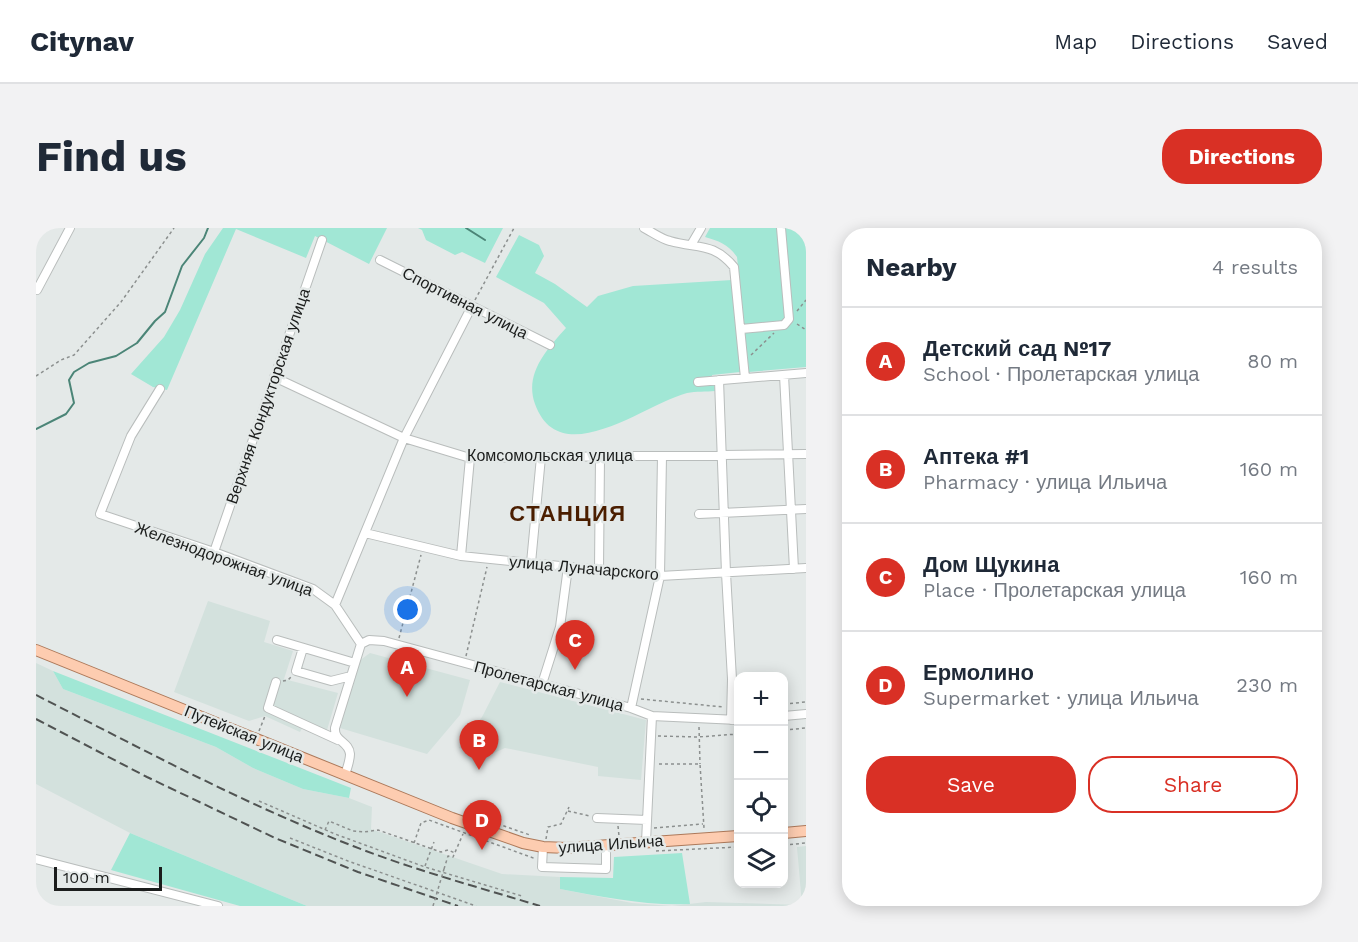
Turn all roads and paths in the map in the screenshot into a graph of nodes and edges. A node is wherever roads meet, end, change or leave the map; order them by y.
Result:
1 (70, 228) edge
2 (174, 228) edge
3 (514, 228) edge
4 (644, 228) edge
5 (701, 228) edge
6 (781, 228) edge
7 (322, 240) dead end
8 (691, 245) junction
9 (380, 260) dead end
10 (37, 290) edge
11 (806, 300) edge
12 (472, 306) junction
13 (787, 322) junction
14 (741, 330) junction
15 (806, 330) edge
16 (550, 345) dead end
17 (744, 362) junction
18 (806, 373) edge
19 (784, 375) junction
20 (36, 376) edge
21 (274, 377) junction
22 (745, 378) junction
23 (719, 381) junction
24 (698, 382) dead end
25 (160, 389) dead end
26 (404, 438) junction
27 (788, 454) junction
28 (806, 454) edge
29 (722, 455) junction
30 (600, 456) junction
31 (662, 456) junction
32 (541, 457) junction
33 (470, 458) junction
34 (791, 509) junction
35 (806, 509) edge
36 (724, 513) junction
37 (699, 514) dead end
38 (365, 533) junction
39 (424, 547) junction
40 (214, 552) junction
41 (461, 556) junction
42 (489, 560) junction
43 (531, 563) junction
44 (568, 567) junction
45 (806, 568) edge
46 (794, 569) junction
47 (599, 570) junction
48 (726, 573) junction
49 (660, 576) junction
50 (335, 605) junction
51 (277, 640) dead end
52 (361, 644) junction
53 (397, 644) junction
54 (303, 648) junction
55 (36, 650) edge
56 (355, 663) junction
57 (464, 663) junction
58 (351, 676) junction
59 (276, 682) dead end
60 (542, 684) junction
61 (633, 698) junction
62 (806, 702) edge
63 (788, 704) edge
64 (631, 708) junction
65 (731, 708) junction
66 (806, 714) edge
67 (265, 716) dead end
68 (652, 716) junction
69 (788, 716) edge
70 (734, 717) edge
71 (699, 719) junction
72 (734, 720) edge
73 (806, 728) edge
74 (788, 730) edge
75 (258, 732) dead end
76 (734, 734) edge
77 (651, 735) junction
78 (698, 737) junction
79 (338, 740) junction
80 (650, 764) junction
81 (700, 764) junction
82 (345, 775) junction
83 (258, 801) dead end
84 (569, 807) dead end
85 (567, 811) junction
86 (471, 814) dead end
87 (452, 818) joint
88 (597, 818) joint
89 (618, 819) junction
90 (647, 824) junction
91 (704, 824) junction
92 (326, 830) junction
93 (806, 831) edge
94 (463, 833) junction
95 (788, 833) edge
96 (532, 836) dead end
97 (734, 836) edge
98 (290, 838) dead end
99 (705, 838) junction
100 (544, 841) junction
101 (434, 842) dead end
102 (646, 842) junction
103 (414, 843) junction
104 (806, 843) edge
105 (619, 844) junction
106 (606, 845) junction
107 (788, 845) edge
108 (734, 847) edge
109 (431, 849) junction
110 (655, 851) dead end
111 (455, 853) junction
112 (36, 859) edge
113 (542, 862) junction
114 (425, 867) junction
115 (437, 893) junction
116 (522, 896) dead end
117 (218, 906) edge
118 (433, 906) edge
119 (476, 906) edge

1 - 10 street
2 - 20 path
3 - 12 path
4 - 8 street
5 - 8 street
6 - 13 street
7 - 21 street, Верхняя Кондукторская улица
8 - 14 street
9 - 12 street, Спортивная улица
11 - 13 path
12 - 16 street, Спортивная улица
12 - 26 street
13 - 14 street
13 - 15 path
13 - 17 path
14 - 17 street
17 - 22 street
18 - 19 street
19 - 22 street
19 - 27 street
21 - 26 street, Комсомольская улица
21 - 40 street, Верхняя Кондукторская улица
22 - 23 street
23 - 24 street
23 - 29 street
25 - 40 street, Железнодорожная улица
26 - 33 street, Комсомольская улица
26 - 38 street
27 - 28 street, Комсомольская улица
27 - 29 street, Комсомольская улица
27 - 34 street
29 - 31 street, Комсомольская улица
29 - 36 street
30 - 31 street, Комсомольская улица
30 - 32 street, Комсомольская улица
30 - 47 street
31 - 49 street
32 - 33 street, Комсомольская улица
32 - 43 street
33 - 41 street
34 - 35 street
34 - 36 street
34 - 46 street
36 - 37 street
36 - 48 street
38 - 39 street, улица Луначарского
38 - 50 street
39 - 41 street, улица Луначарского
39 - 53 path
40 - 50 street, Железнодорожная улица
41 - 42 street, улица Луначарского
42 - 43 street, улица Луначарского
42 - 57 path
43 - 44 street, улица Луначарского
44 - 47 street, улица Луначарского
44 - 60 street
45 - 46 street, улица Луначарского
46 - 48 street, улица Луначарского
47 - 49 street, улица Луначарского
48 - 49 street, улица Луначарского
48 - 65 street
49 - 61 street
50 - 52 street, Железнодорожная улица
51 - 54 street
52 - 53 street, Пролетарская улица
52 - 56 street
53 - 57 street, Пролетарская улица
54 - 56 street
54 - 58 street
55 - 82 main road, Путейская улица
56 - 58 street
57 - 60 street, Пролетарская улица
58 - 79 street
59 - 79 street
60 - 64 street, Пролетарская улица
61 - 64 street
61 - 65 path
62 - 63 path
64 - 68 street, Пролетарская улица
65 - 70 street
66 - 69 street
67 - 75 path
68 - 71 street, Пролетарская улица
68 - 77 street
71 - 72 street, Пролетарская улица
71 - 78 path
73 - 74 path
76 - 78 path
77 - 78 path
77 - 80 street
78 - 81 path
79 - 82 street
80 - 81 path
80 - 90 street
81 - 91 path
82 - 87 main road, Путейская улица
83 - 92 path
84 - 85 path
85 - 88 path
85 - 100 path
86 - 96 path
87 - 100 main road, улица Ильича
88 - 89 street
89 - 90 street
89 - 105 path
90 - 91 path
90 - 102 street
91 - 99 path
92 - 103 path
92 - 114 path
93 - 95 main road
94 - 103 path
94 - 111 path
94 - 113 path
97 - 99 main road, улица Ильича
98 - 115 path
99 - 102 main road, улица Ильича
100 - 106 main road, улица Ильича
100 - 113 street
101 - 109 path
102 - 105 main road, улица Ильича
103 - 109 path
104 - 107 path
105 - 106 main road, улица Ильича
106 - 113 street
108 - 110 path
109 - 111 path
109 - 114 path
111 - 115 path, bridge
112 - 117 street
114 - 116 path
115 - 118 path, bridge
115 - 119 path

